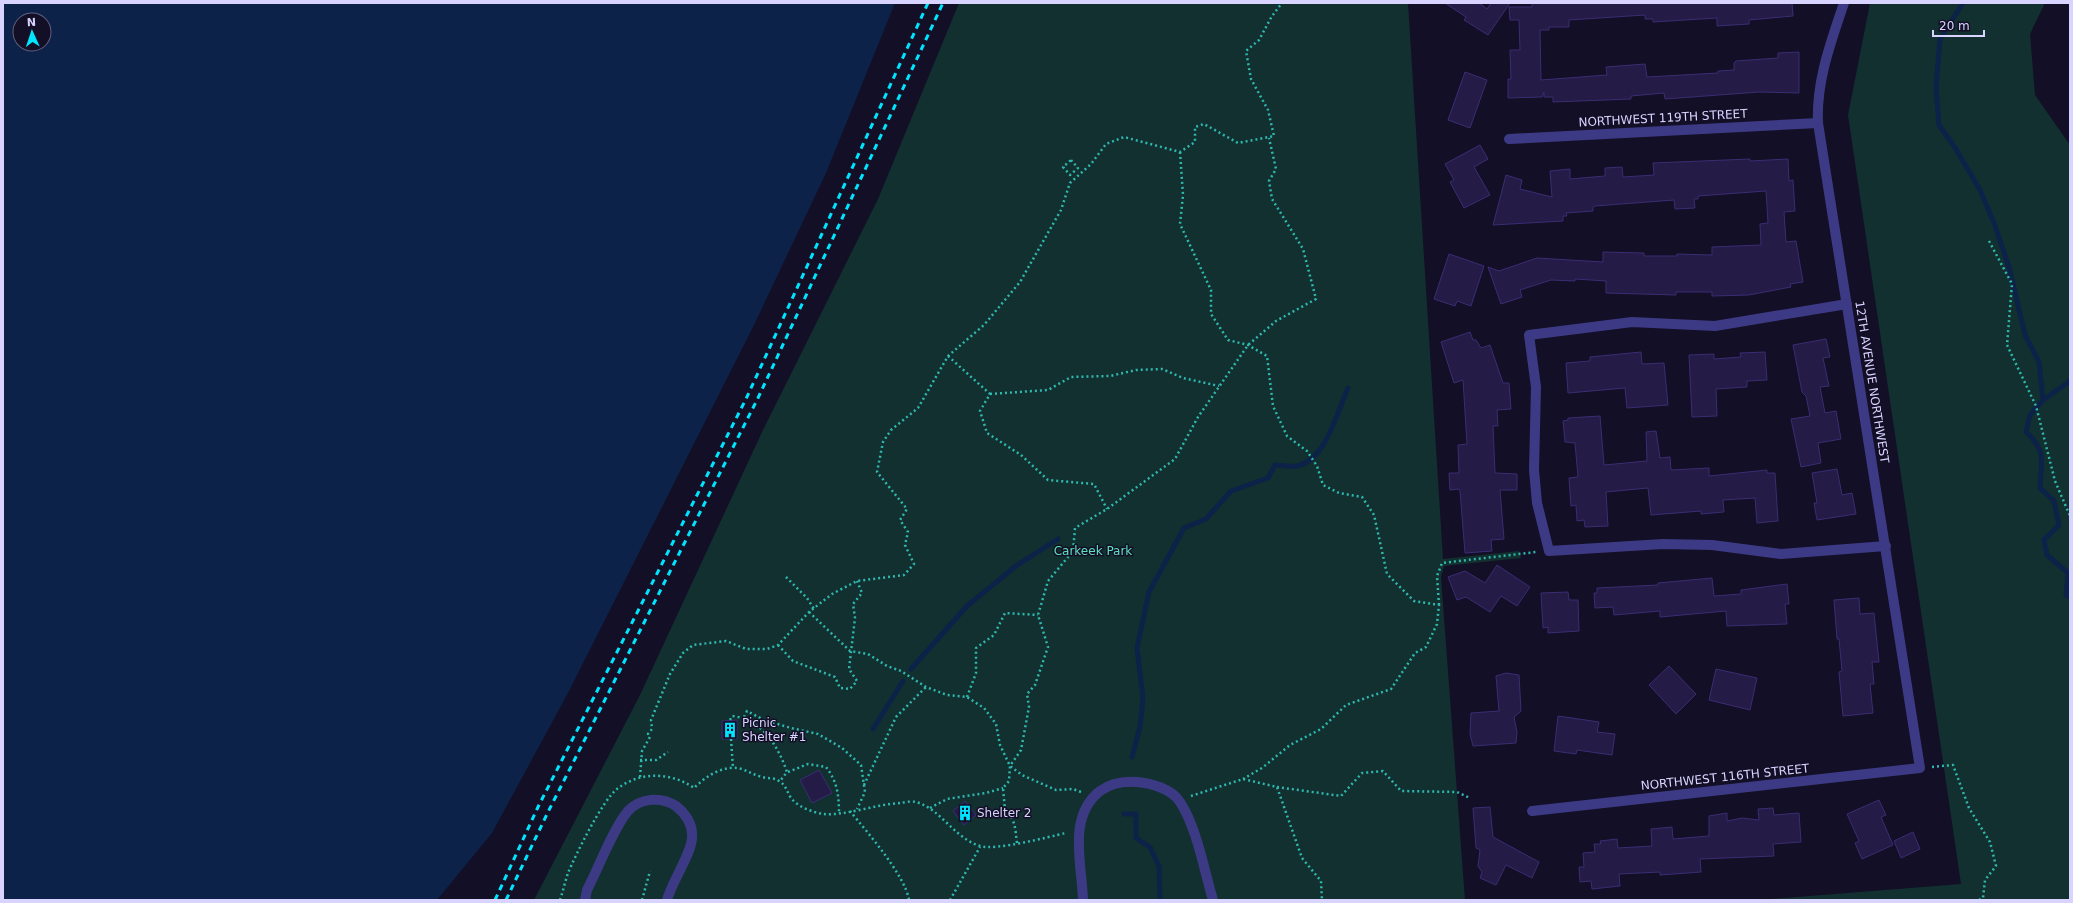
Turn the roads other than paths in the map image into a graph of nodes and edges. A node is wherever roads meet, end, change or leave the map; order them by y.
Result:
1 (1844, 3) edge
2 (1818, 123) junction
3 (1509, 139) dead end
4 (1847, 304) junction
5 (1886, 546) junction
6 (1920, 768) joint
7 (1532, 811) dead end
8 (585, 900) edge
9 (667, 900) edge
10 (1083, 900) edge
11 (1213, 900) edge

1 - 2 street, 12TH AVENUE NORTHWEST
2 - 3 street, NORTHWEST 119TH STREET
2 - 4 street, 12TH AVENUE NORTHWEST
4 - 5 street, 12TH AVENUE NORTHWEST
4 - 5 street
5 - 6 street, 12TH AVENUE NORTHWEST
6 - 7 street, NORTHWEST 116TH STREET
8 - 9 street
10 - 11 street

